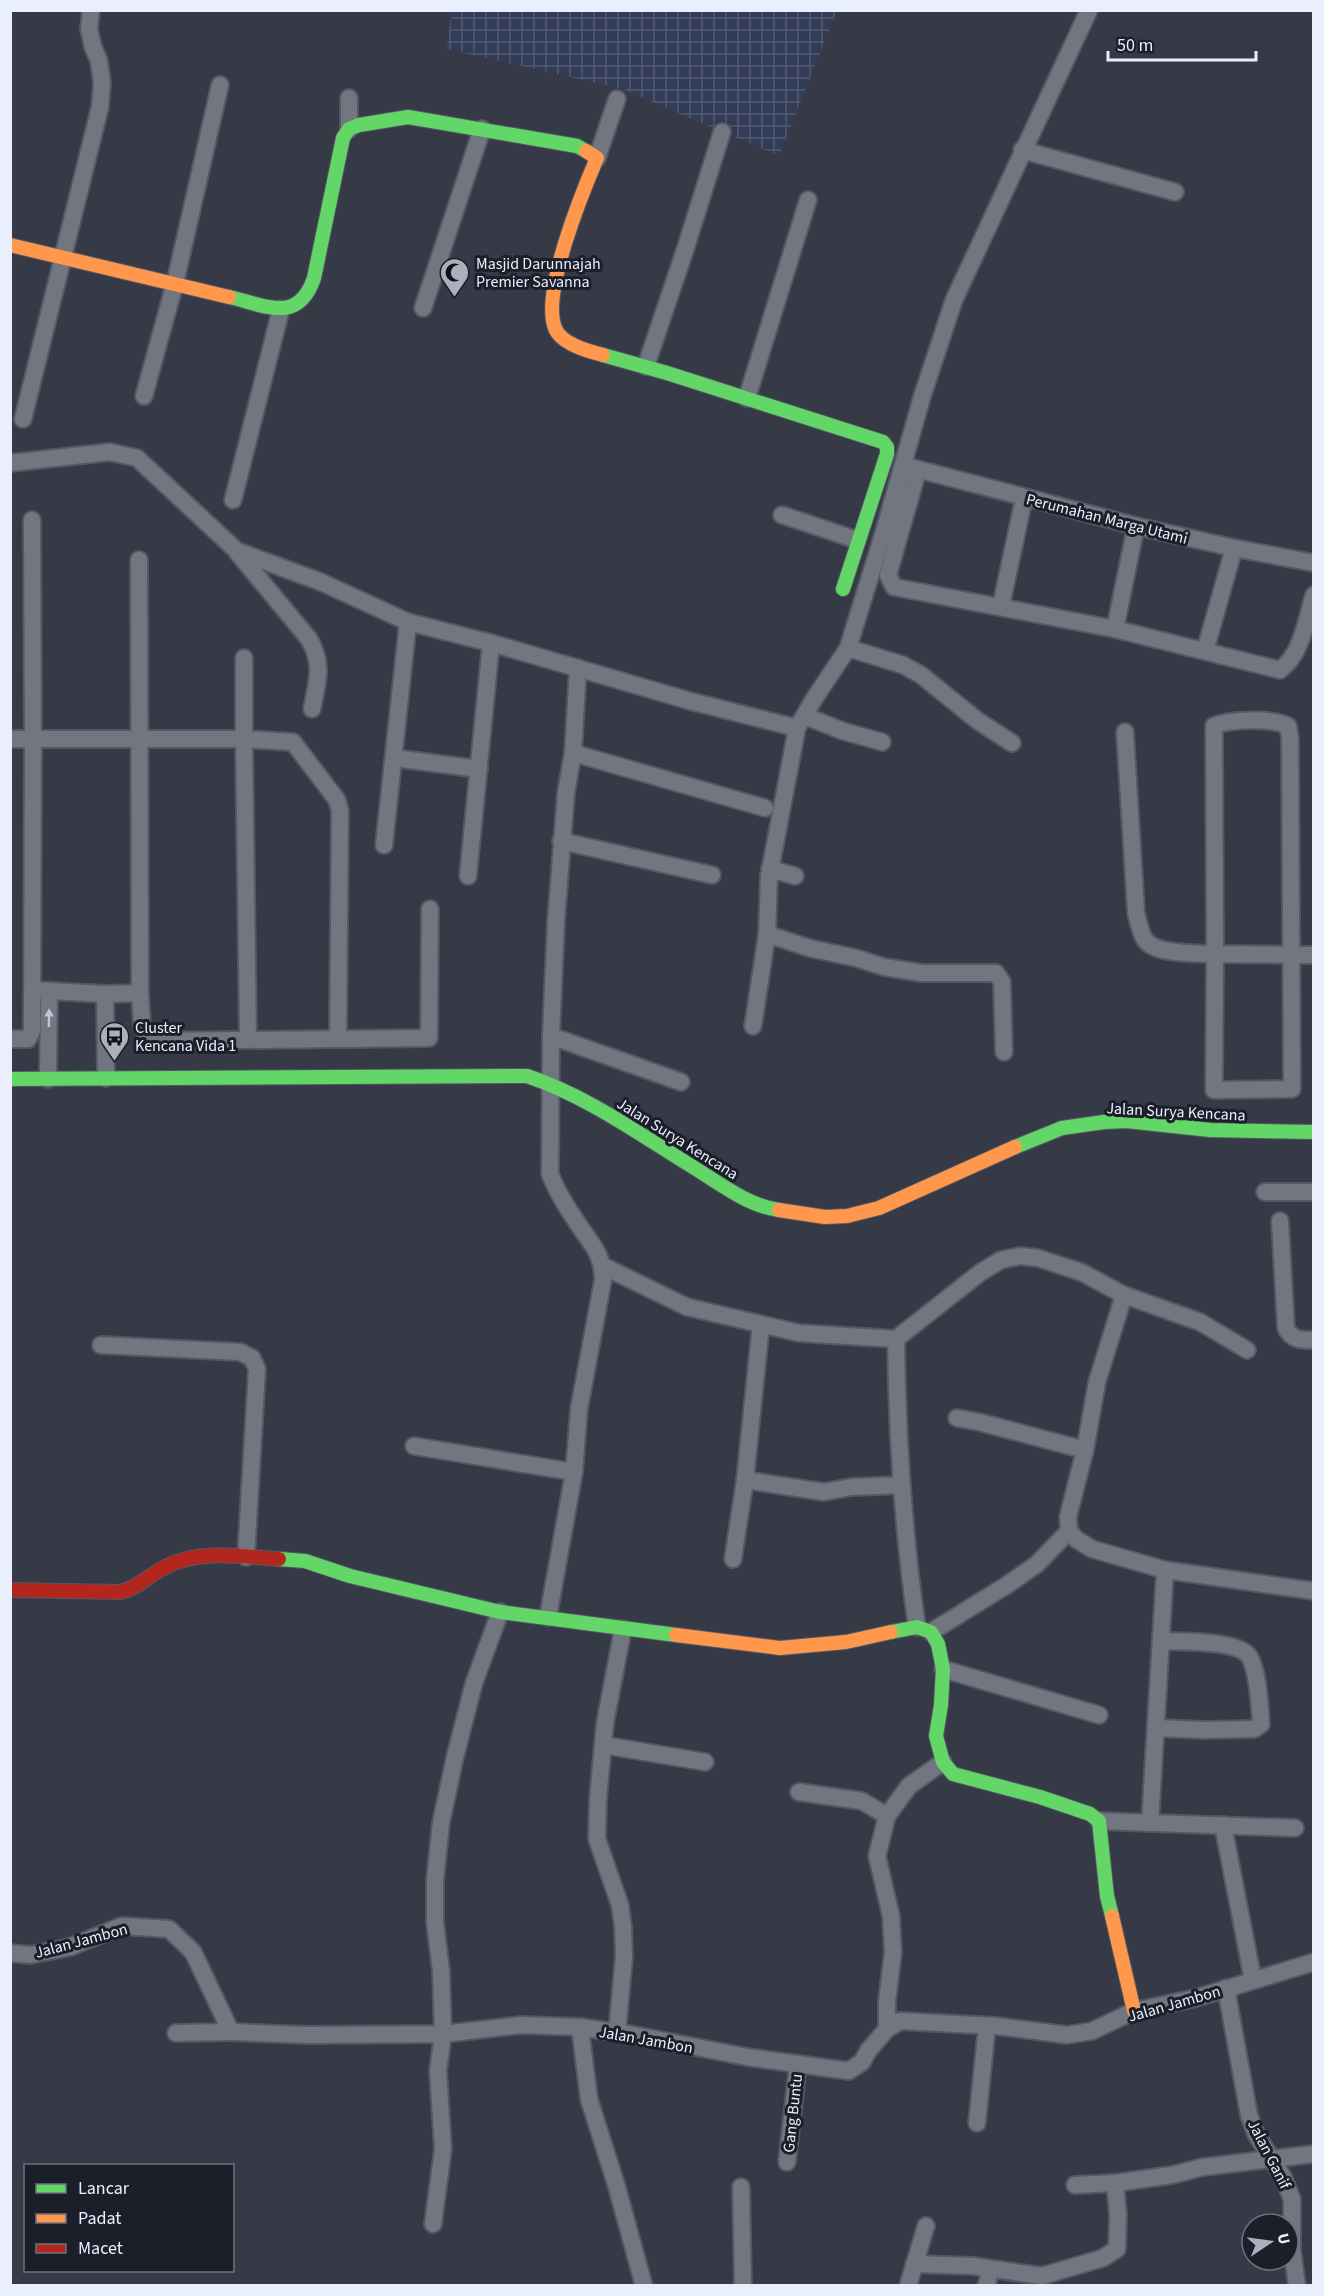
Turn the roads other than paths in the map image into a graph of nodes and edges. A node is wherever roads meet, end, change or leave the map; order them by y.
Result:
1 (91, 10) edge
2 (1089, 10) edge
3 (219, 85) dead end
4 (349, 98) dead end
5 (617, 99) dead end
6 (349, 129) junction
7 (482, 129) junction
8 (722, 132) dead end
9 (1022, 150) junction
10 (597, 158) junction
11 (1175, 192) dead end
12 (808, 200) dead end
13 (10, 245) edge
14 (64, 258) junction
15 (175, 283) junction
16 (423, 308) dead end
17 (281, 309) junction
18 (646, 366) junction
19 (144, 396) dead end
20 (747, 398) junction
21 (23, 419) dead end
22 (10, 463) edge
23 (902, 464) junction
24 (918, 470) junction
25 (1024, 498) junction
26 (233, 500) dead end
27 (782, 515) dead end
28 (32, 520) dead end
29 (1136, 526) junction
30 (857, 540) junction
31 (1234, 548) junction
32 (237, 551) junction
33 (139, 560) dead end
34 (1314, 563) edge
35 (843, 589) dead end
36 (1314, 595) edge
37 (1001, 606) junction
38 (408, 622) junction
39 (1115, 629) junction
40 (491, 643) junction
41 (848, 648) junction
42 (1205, 651) junction
43 (244, 658) dead end
44 (578, 668) junction
45 (312, 709) dead end
46 (801, 722) junction
47 (1125, 732) dead end
48 (10, 739) edge
49 (33, 739) junction
50 (244, 739) junction
51 (141, 740) junction
52 (882, 742) dead end
53 (1012, 743) dead end
54 (573, 753) junction
55 (394, 758) junction
56 (480, 769) junction
57 (765, 808) dead end
58 (561, 841) junction
59 (384, 845) dead end
60 (770, 869) junction
61 (712, 875) dead end
62 (468, 876) dead end
63 (795, 876) dead end
64 (430, 909) dead end
65 (767, 934) junction
66 (1215, 954) junction
67 (1314, 955) edge
68 (1291, 956) junction
69 (41, 991) junction
70 (140, 993) junction
71 (105, 994) junction
72 (753, 1026) dead end
73 (551, 1036) junction
74 (338, 1037) junction
75 (248, 1038) junction
76 (10, 1040) edge
77 (1004, 1052) dead end
78 (106, 1078) junction
79 (10, 1079) edge
80 (48, 1079) junction
81 (681, 1082) dead end
82 (551, 1084) junction
83 (1314, 1132) edge
84 (1265, 1192) dead end
85 (1314, 1192) edge
86 (1280, 1221) dead end
87 (603, 1266) junction
88 (1124, 1295) junction
89 (761, 1324) junction
90 (896, 1339) junction
91 (1314, 1340) edge
92 (101, 1345) dead end
93 (1247, 1350) dead end
94 (957, 1418) dead end
95 (414, 1446) dead end
96 (1085, 1450) junction
97 (574, 1472) junction
98 (745, 1480) junction
99 (902, 1485) junction
100 (1069, 1532) junction
101 (246, 1557) junction
102 (733, 1558) dead end
103 (1165, 1570) junction
104 (10, 1590) edge
105 (1314, 1591) edge
106 (500, 1612) junction
107 (548, 1617) junction
108 (623, 1629) junction
109 (924, 1629) junction
110 (1161, 1641) junction
111 (943, 1669) junction
112 (1099, 1715) dead end
113 (1157, 1728) junction
114 (603, 1746) junction
115 (705, 1762) dead end
116 (943, 1762) junction
117 (799, 1792) dead end
118 (887, 1816) junction
119 (1099, 1821) junction
120 (1150, 1823) junction
121 (1223, 1825) junction
122 (1295, 1828) dead end
123 (10, 1953) edge
124 (1314, 1962) edge
125 (1253, 1980) junction
126 (1226, 1988) junction
127 (1134, 2011) junction
128 (987, 2026) junction
129 (580, 2027) junction
130 (887, 2029) junction
131 (231, 2032) junction
132 (176, 2033) dead end
133 (617, 2033) junction
134 (443, 2034) junction
135 (798, 2064) junction
136 (977, 2123) dead end
137 (1314, 2154) edge
138 (1272, 2158) junction
139 (787, 2162) dead end
140 (1115, 2183) junction
141 (1075, 2185) dead end
142 (741, 2187) dead end
143 (434, 2224) dead end
144 (926, 2226) dead end
145 (914, 2264) junction
146 (991, 2269) junction
147 (644, 2286) edge
148 (743, 2286) edge
149 (908, 2286) edge
150 (986, 2286) edge
151 (1297, 2286) edge

1 - 14 street
2 - 9 street
3 - 15 street
4 - 6 street
5 - 10 street
6 - 7 street
6 - 17 street
7 - 10 street
7 - 16 street
8 - 18 street
9 - 11 street
9 - 23 street
10 - 18 street
12 - 20 street
13 - 14 street
14 - 15 street
14 - 21 street
15 - 17 street
15 - 19 street
17 - 26 street
18 - 20 street
20 - 30 street
22 - 32 street
23 - 24 street, Perumahan Marga Utami
23 - 41 street
24 - 25 street, Perumahan Marga Utami
24 - 37 street
25 - 29 street, Perumahan Marga Utami
25 - 37 street
27 - 30 street
28 - 49 street
29 - 31 street, Perumahan Marga Utami
29 - 39 street
30 - 35 street
31 - 34 street, Perumahan Marga Utami
31 - 42 street
32 - 38 street
32 - 45 street
33 - 51 street
36 - 42 street
37 - 39 street
38 - 40 street
38 - 55 street
39 - 42 street
40 - 44 street
40 - 56 street
41 - 46 street
41 - 53 street
43 - 50 street
44 - 46 street
44 - 54 street
46 - 52 street
46 - 60 street
47 - 66 street
48 - 49 street
49 - 51 street
49 - 69 street
50 - 51 street
50 - 74 street
50 - 75 street
51 - 70 street
54 - 57 street
54 - 58 street
55 - 56 street
55 - 59 street
56 - 62 street
58 - 61 street
58 - 73 street
60 - 63 street
60 - 65 street
64 - 74 street
65 - 72 street
65 - 77 street
66 - 68 street
66 - 68 street
66 - 68 street
67 - 68 street
69 - 71 street
69 - 76 street
80 -> 69 street
70 - 71 street
70 - 75 street
71 - 78 street
73 - 81 street
73 - 82 street
74 - 75 street
78 - 80 street, Jalan Surya Kencana
78 - 82 street, Jalan Surya Kencana
79 - 80 street, Jalan Surya Kencana
82 - 83 street, Jalan Surya Kencana
82 - 87 street
84 - 85 street
86 - 91 street
87 - 89 street
87 - 97 street
88 - 90 street
88 - 93 street
88 - 96 street
89 - 90 street
89 - 98 street
90 - 99 street
92 - 101 street
94 - 96 street
95 - 97 street
96 - 100 street
97 - 107 street
98 - 99 street
98 - 102 street
99 - 109 street
100 - 103 street
100 - 109 street
101 - 104 street
101 - 106 street
103 - 105 street
103 - 110 street
106 - 107 street
106 - 134 street
107 - 108 street
108 - 109 street
108 - 114 street
109 - 111 street
110 - 113 street
110 - 113 street
111 - 112 street
111 - 116 street
113 - 120 street
114 - 115 street
114 - 133 street
116 - 118 street
116 - 119 street
117 - 118 street
118 - 130 street
119 - 120 street
119 - 127 street
120 - 121 street
121 - 122 street
121 - 125 street
123 - 131 street, Jalan Jambon
124 - 125 street, Jalan Jambon
125 - 126 street, Jalan Jambon
126 - 127 street, Jalan Jambon
126 - 138 street, Jalan Ganif
127 - 128 street, Jalan Jambon
128 - 130 street, Jalan Jambon
128 - 136 street
129 - 133 street, Jalan Jambon
129 - 134 street, Jalan Jambon
129 - 147 street
130 - 135 street, Jalan Jambon
131 - 132 street
131 - 134 street, Jalan Jambon
133 - 135 street, Jalan Jambon
134 - 143 street
135 - 139 street, Gang Buntu
137 - 138 street
138 - 140 street
138 - 151 street, Jalan Ganif
140 - 141 street
140 - 146 street
142 - 148 street
144 - 145 street
145 - 146 street
145 - 149 street
146 - 150 street

